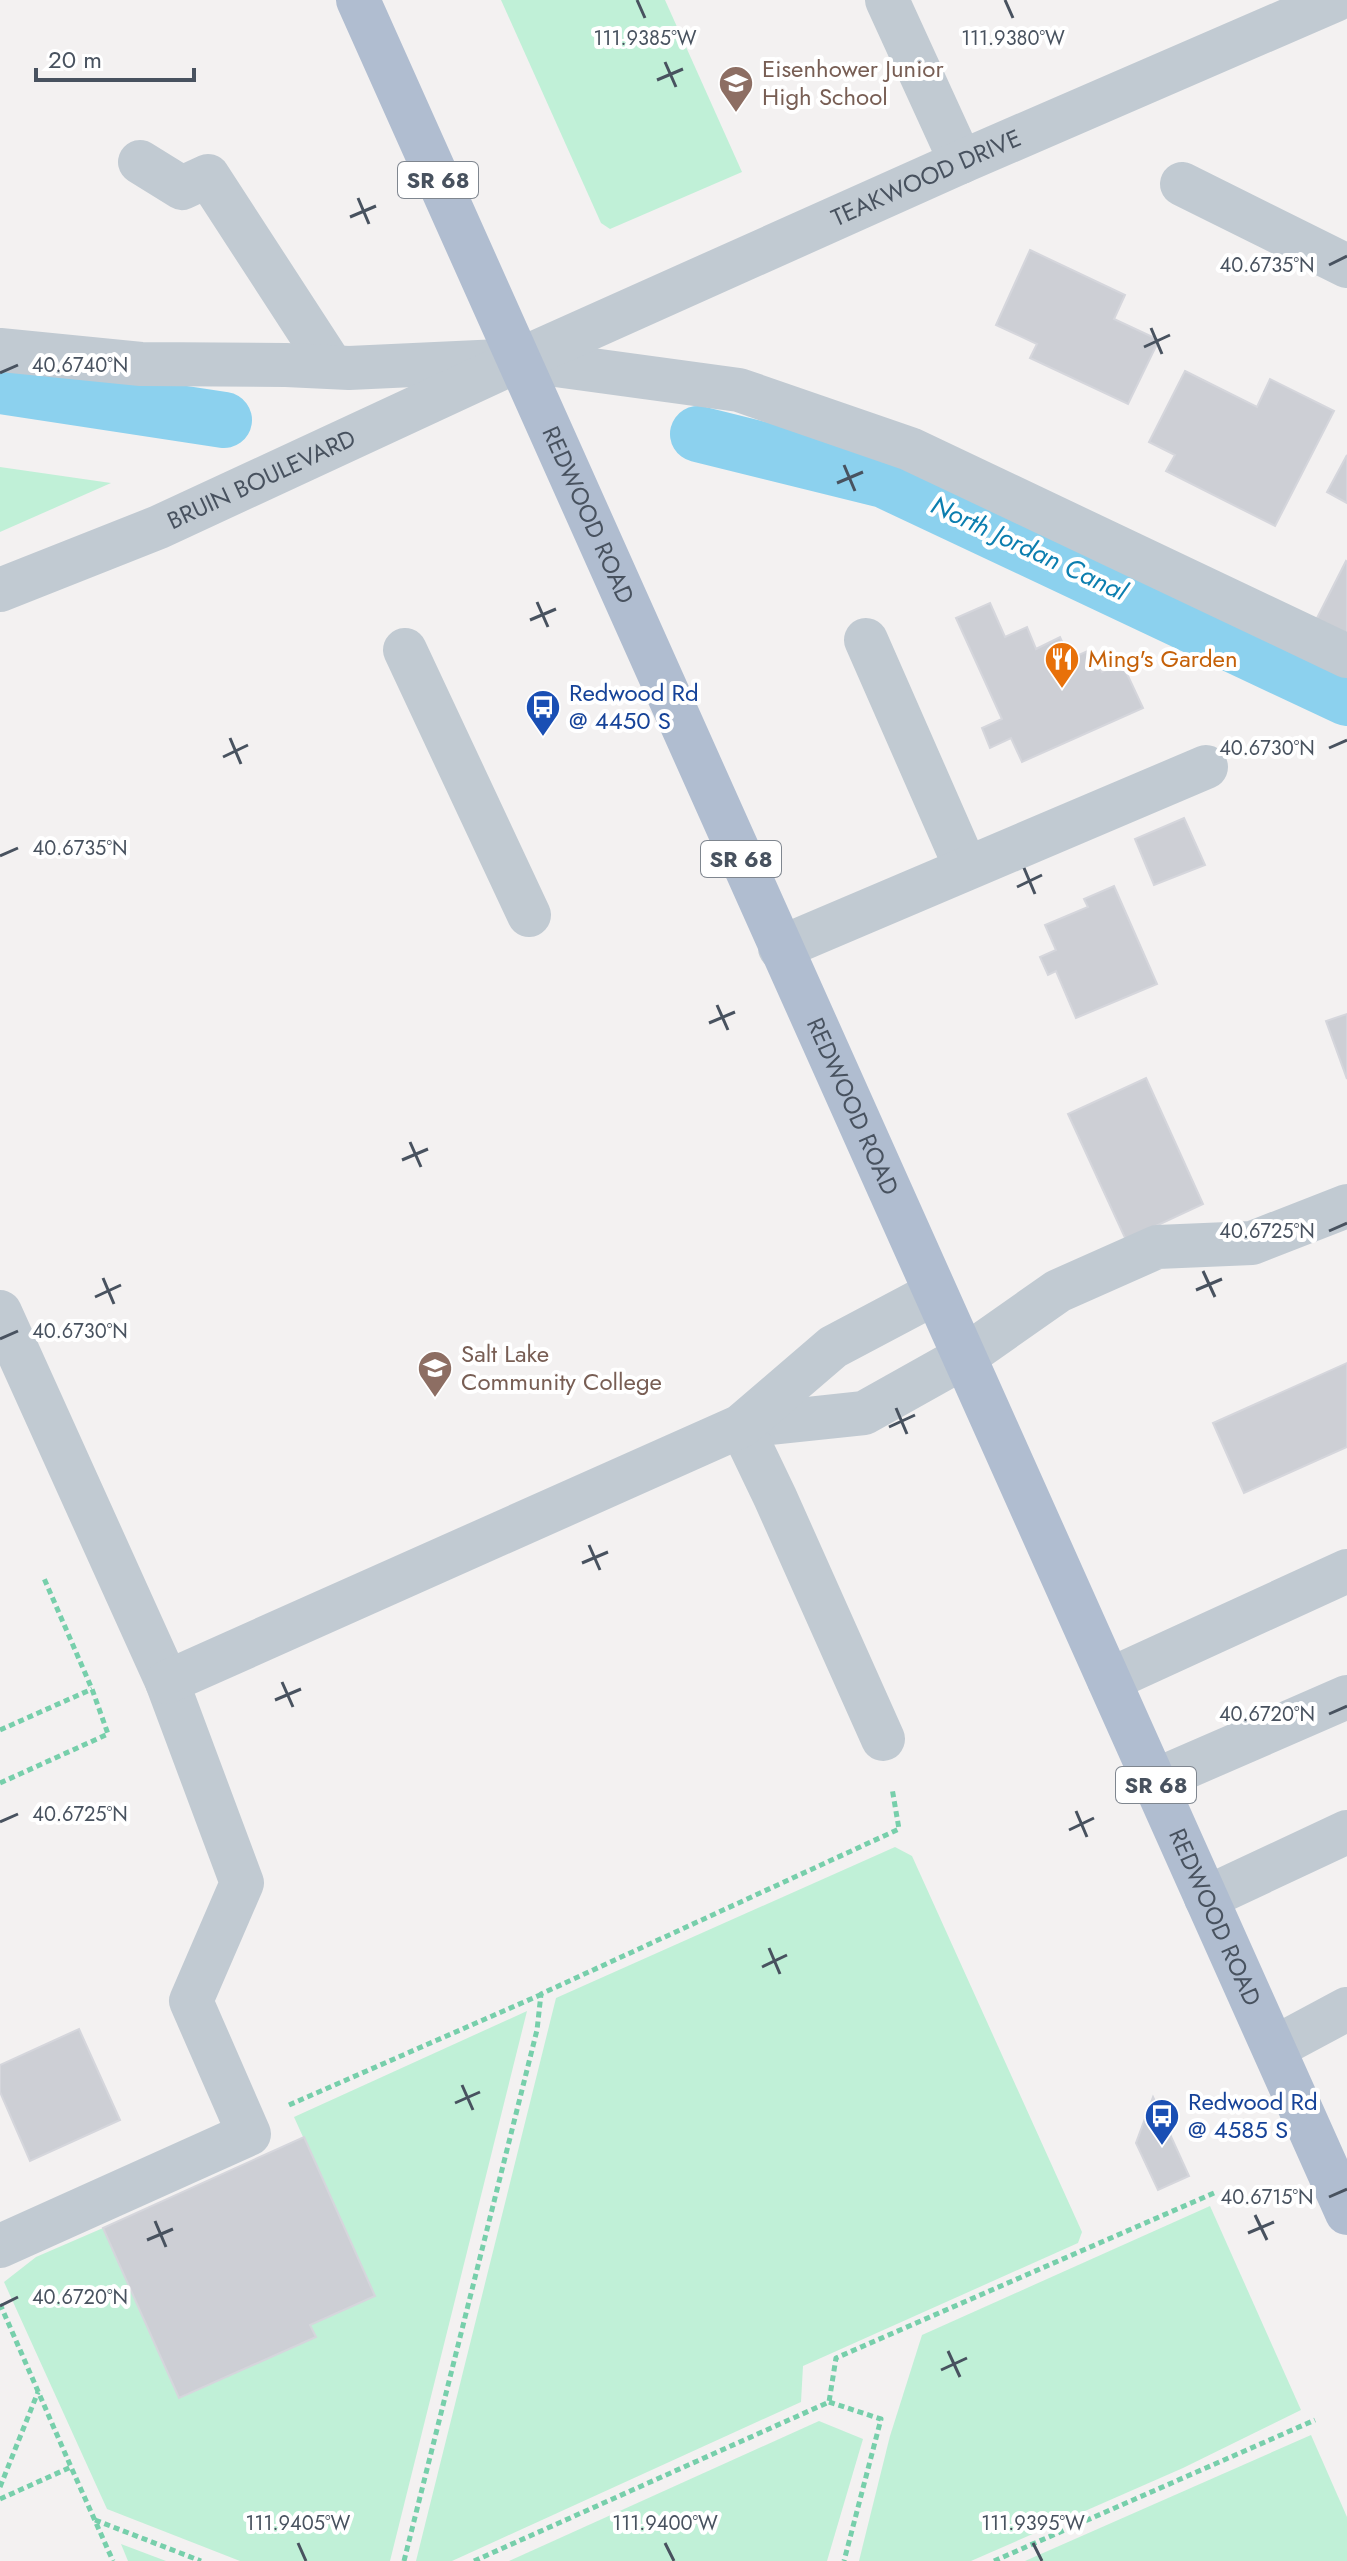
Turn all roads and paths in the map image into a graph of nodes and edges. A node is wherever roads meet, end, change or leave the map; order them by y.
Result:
1 (358, 0) edge
2 (1335, 0) edge
3 (891, 10) edge
4 (140, 162) dead end
5 (961, 162) junction
6 (1182, 184) dead end
7 (1347, 266) edge
8 (0, 350) edge
9 (519, 360) junction
10 (332, 367) junction
11 (0, 590) edge
12 (866, 640) dead end
13 (405, 650) dead end
14 (1347, 656) edge
15 (1206, 767) dead end
16 (966, 868) junction
17 (529, 915) dead end
18 (780, 948) junction
19 (1347, 1206) edge
20 (935, 1293) junction
21 (0, 1312) edge
22 (964, 1357) junction
23 (741, 1426) junction
24 (1347, 1571) edge
25 (43, 1576) dead end
26 (1109, 1680) junction
27 (167, 1682) junction
28 (92, 1689) junction
29 (1347, 1697) edge
30 (0, 1730) edge
31 (883, 1739) dead end
32 (1154, 1781) junction
33 (0, 1783) edge
34 (899, 1829) dead end
35 (1347, 1832) edge
36 (1206, 1898) junction
37 (541, 1994) junction
38 (1347, 2009) edge
39 (1274, 2048) junction
40 (288, 2105) dead end
41 (1214, 2193) dead end
42 (1347, 2213) edge
43 (0, 2246) edge
44 (0, 2304) edge
45 (3, 2319) edge
46 (38, 2391) junction
47 (829, 2402) junction
48 (1315, 2420) dead end
49 (71, 2467) junction
50 (0, 2487) edge
51 (0, 2499) edge
52 (95, 2520) junction
53 (113, 2561) edge
54 (201, 2561) edge
55 (404, 2561) edge
56 (474, 2561) edge
57 (844, 2561) edge
58 (994, 2561) edge

1 - 9 main road, REDWOOD ROAD / SR 68
2 - 5 street, TEAKWOOD DRIVE
3 - 5 street
4 - 10 street
5 - 9 street, TEAKWOOD DRIVE
6 - 7 street
8 - 10 street
9 - 10 street
9 - 11 street, BRUIN BOULEVARD
9 - 14 street
9 - 18 main road, REDWOOD ROAD / SR 68
12 - 16 street
13 - 17 street
15 - 16 street
16 - 18 street
18 - 20 main road, REDWOOD ROAD / SR 68
19 - 22 street
20 - 22 main road, REDWOOD ROAD / SR 68
20 - 23 street
21 - 27 street
22 - 23 street
22 - 26 main road, REDWOOD ROAD / SR 68
23 - 27 street
23 - 31 street
24 - 26 street
25 - 28 path
26 - 32 main road, REDWOOD ROAD / SR 68
27 - 43 street
28 - 30 path
28 - 33 path
29 - 32 street
32 - 36 main road, REDWOOD ROAD / SR 68
34 - 37 path
35 - 36 street
36 - 39 main road, REDWOOD ROAD / SR 68
37 - 40 path
37 - 55 path
38 - 39 street
39 - 42 main road, REDWOOD ROAD / SR 68
41 - 47 path
44 - 45 path
45 - 46 path
46 - 49 path
46 - 50 path
47 - 56 path
47 - 57 path
48 - 58 path
49 - 51 path
49 - 52 path
52 - 53 path
52 - 54 path

